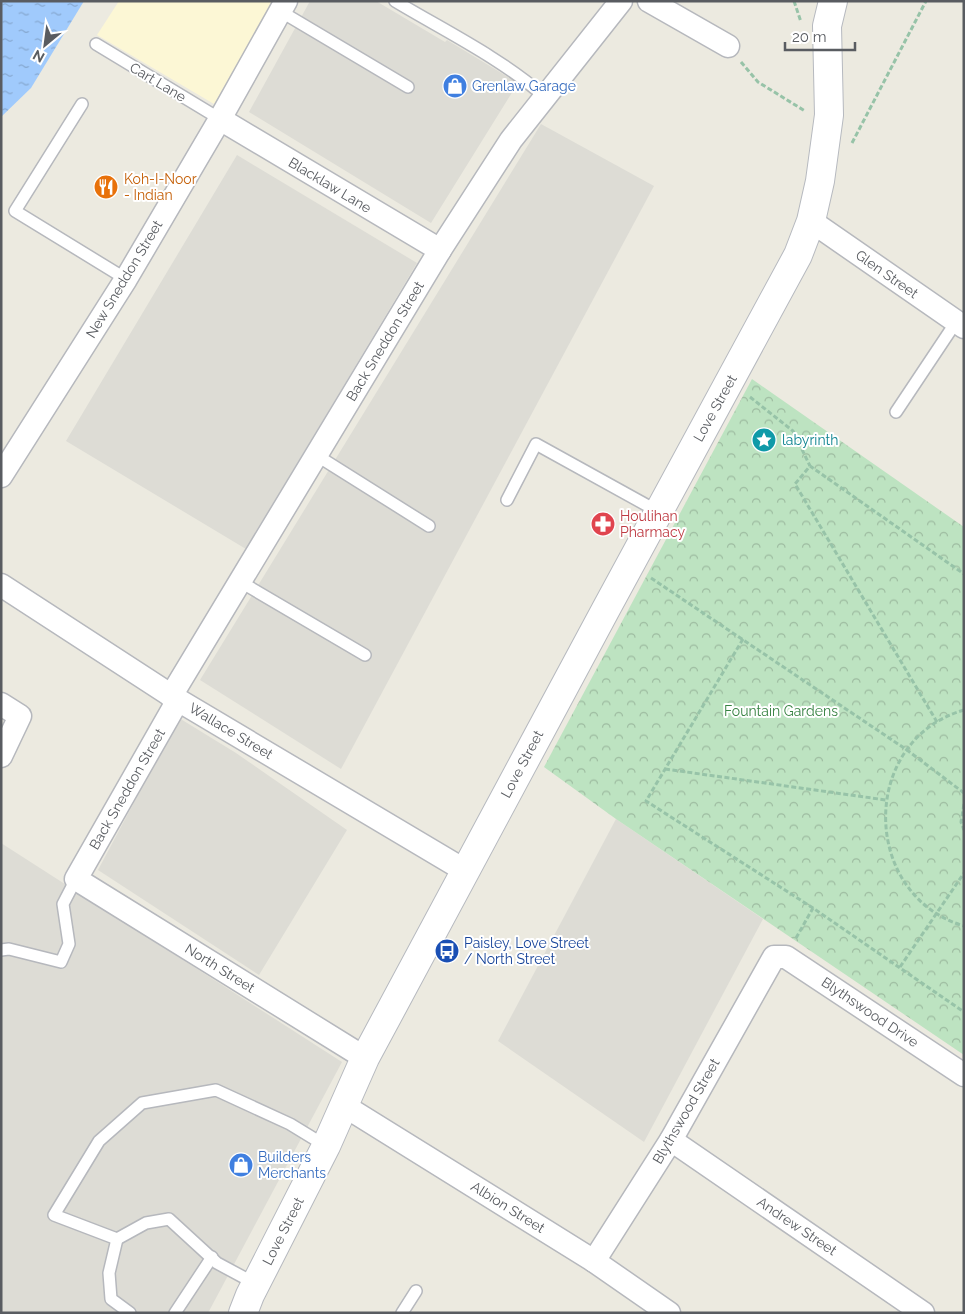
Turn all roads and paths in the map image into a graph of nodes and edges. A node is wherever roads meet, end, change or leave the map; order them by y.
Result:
1 (395, 1) edge
2 (621, 1) edge
3 (650, 1) edge
4 (794, 1) edge
5 (926, 1) edge
6 (283, 6) edge
7 (820, 13) edge
8 (96, 44) dead end
9 (728, 46) joint
10 (408, 88) dead end
11 (544, 96) junction
12 (82, 104) dead end
13 (808, 104) dead end
14 (220, 119) junction
15 (848, 149) dead end
16 (811, 221) junction
17 (440, 250) junction
18 (126, 279) junction
19 (960, 325) edge
20 (730, 381) junction
21 (896, 412) dead end
22 (316, 455) junction
23 (810, 466) junction
24 (1, 476) edge
25 (508, 500) dead end
26 (659, 512) junction
27 (429, 526) dead end
28 (630, 564) junction
29 (964, 574) edge
30 (240, 581) junction
31 (1, 585) edge
32 (743, 639) junction
33 (365, 655) dead end
34 (174, 698) junction
35 (1, 704) edge
36 (964, 710) edge
37 (937, 722) junction
38 (907, 750) junction
39 (1, 756) edge
40 (664, 769) junction
41 (964, 794) edge
42 (886, 800) junction
43 (964, 804) edge
44 (964, 830) edge
45 (464, 870) junction
46 (964, 873) edge
47 (76, 879) junction
48 (813, 908) junction
49 (936, 913) junction
50 (964, 926) edge
51 (1, 950) edge
52 (780, 957) junction
53 (900, 967) junction
54 (964, 1012) edge
55 (365, 1058) junction
56 (964, 1074) edge
57 (343, 1105) junction
58 (671, 1140) junction
59 (326, 1146) junction
60 (117, 1239) junction
61 (212, 1257) junction
62 (594, 1261) junction
63 (256, 1284) junction
64 (416, 1291) dead end
65 (130, 1313) edge
66 (175, 1313) edge
67 (243, 1313) edge
68 (402, 1313) edge
69 (669, 1313) edge
70 (923, 1313) edge

1 - 11 lane
2 - 11 street, Back Sneddon Street
3 - 9 street
4 - 7 path
5 - 15 path
6 - 10 lane
6 - 14 street, New Sneddon Street
7 - 16 street, Love Street
8 - 14 lane, Cart Lane
9 - 13 path
11 - 17 street, Back Sneddon Street
12 - 18 lane
14 - 17 street, Blacklaw Lane
14 - 18 street, New Sneddon Street
16 - 19 street, Glen Street
16 - 20 street, Love Street
17 - 22 street, Back Sneddon Street
18 - 24 street, New Sneddon Street
19 - 21 lane
20 - 23 path
20 - 26 street, Love Street
22 - 27 lane
22 - 30 street, Back Sneddon Street
23 - 29 path
23 - 37 path
25 - 26 lane
26 - 28 street, Love Street
28 - 32 path
28 - 45 street, Love Street
30 - 33 lane
30 - 34 street, Back Sneddon Street
31 - 34 street, Wallace Street
32 - 38 path
32 - 40 path
34 - 45 street, Wallace Street
34 - 47 street, Back Sneddon Street
35 - 39 street
36 - 37 path
37 - 38 path
38 - 41 path
38 - 42 path
40 - 42 path
40 - 48 path
42 - 49 path
43 - 44 path
45 - 55 street, Love Street
46 - 49 path
47 - 51 lane
47 - 55 street, North Street
48 - 52 path
48 - 53 path
49 - 50 path
49 - 53 path
52 - 56 street, Blythswood Drive
52 - 58 street, Blythswood Street
53 - 54 path
55 - 57 street, Love Street
57 - 59 street, Love Street
57 - 62 street, Albion Street
58 - 62 street, Blythswood Street
58 - 70 street, Andrew Street
59 - 60 lane
59 - 63 street, Love Street
60 - 61 lane
60 - 65 lane
61 - 63 lane
61 - 66 lane
62 - 69 street, Albion Street
63 - 67 street, Love Street
64 - 68 lane

